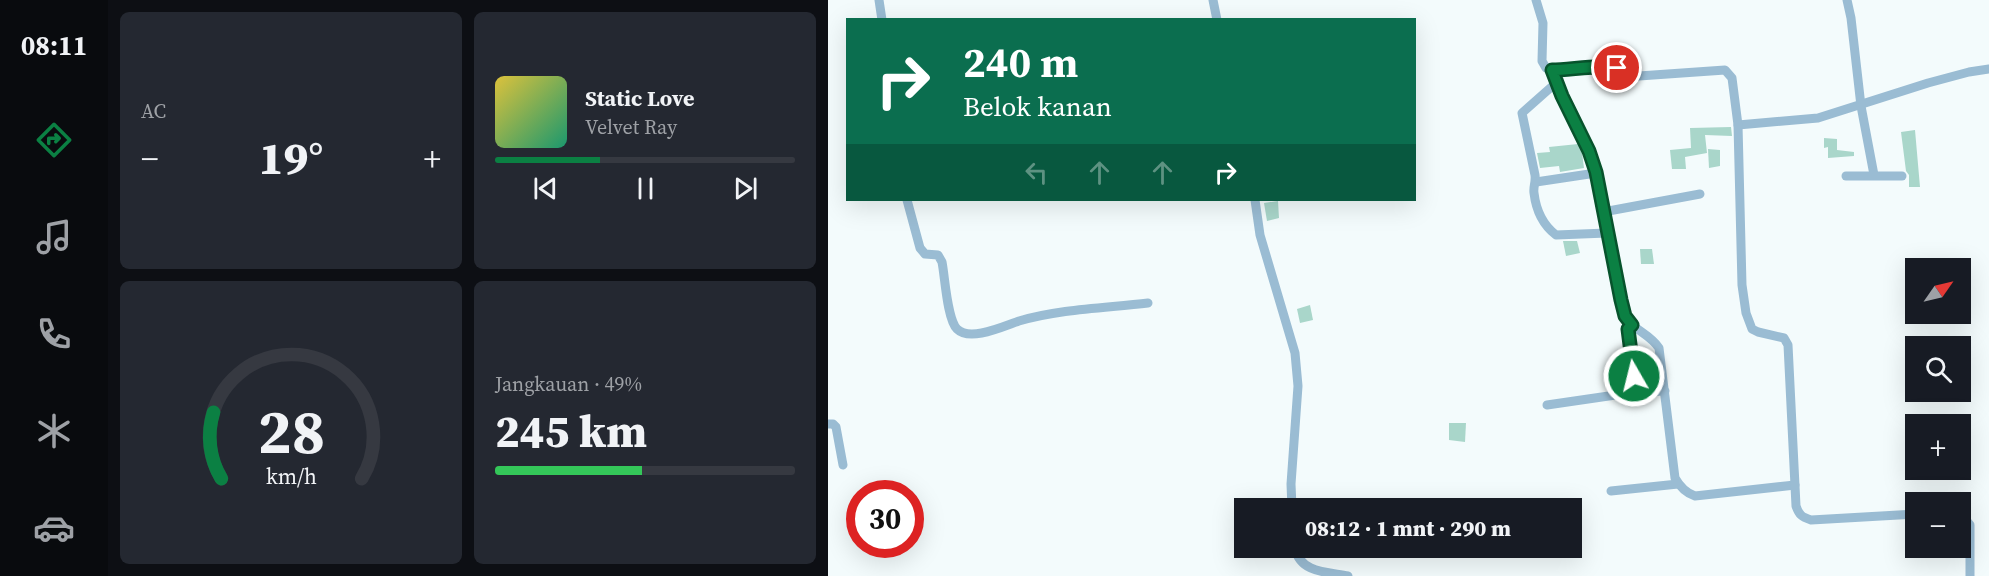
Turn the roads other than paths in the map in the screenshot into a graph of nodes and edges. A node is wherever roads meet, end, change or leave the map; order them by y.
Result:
1 (879, 0) edge
2 (1213, 0) edge
3 (1536, 0) edge
4 (1847, 0) edge
5 (882, 18) edge
6 (1217, 18) edge
7 (1989, 69) edge
8 (1552, 70) junction
9 (1557, 82) junction
10 (1861, 106) junction
11 (1738, 125) junction
12 (1596, 172) junction
13 (1874, 175) junction
14 (1846, 176) dead end
15 (1902, 176) dead end
16 (1536, 182) junction
17 (1700, 194) dead end
18 (907, 201) edge
19 (1256, 201) edge
20 (1603, 212) junction
21 (1607, 234) junction
22 (1148, 303) dead end
23 (1632, 325) junction
24 (1665, 390) junction
25 (1636, 392) junction
26 (1547, 405) dead end
27 (828, 424) edge
28 (843, 465) dead end
29 (1678, 484) junction
30 (1795, 485) junction
31 (1611, 491) dead end
32 (1292, 498) edge
33 (1905, 515) edge
34 (1298, 558) edge
35 (1970, 558) edge
36 (1348, 576) edge
37 (1970, 576) edge

1 - 5 street
2 - 6 street
3 - 8 street
4 - 10 street
7 - 10 street
8 - 9 street
8 - 11 street
9 - 12 street
9 - 16 street
10 - 11 street
10 - 13 street
11 - 30 street
12 - 16 street
12 - 20 street
13 - 14 street
13 - 15 street
16 - 21 street
17 - 20 street
18 - 22 street
19 - 32 street
20 - 21 street
21 - 23 street
23 - 24 street
23 - 25 street
24 - 25 street
24 - 29 street
25 - 26 street
27 - 28 street
29 - 30 street
29 - 31 street
30 - 33 street
34 - 36 street
35 - 37 street

